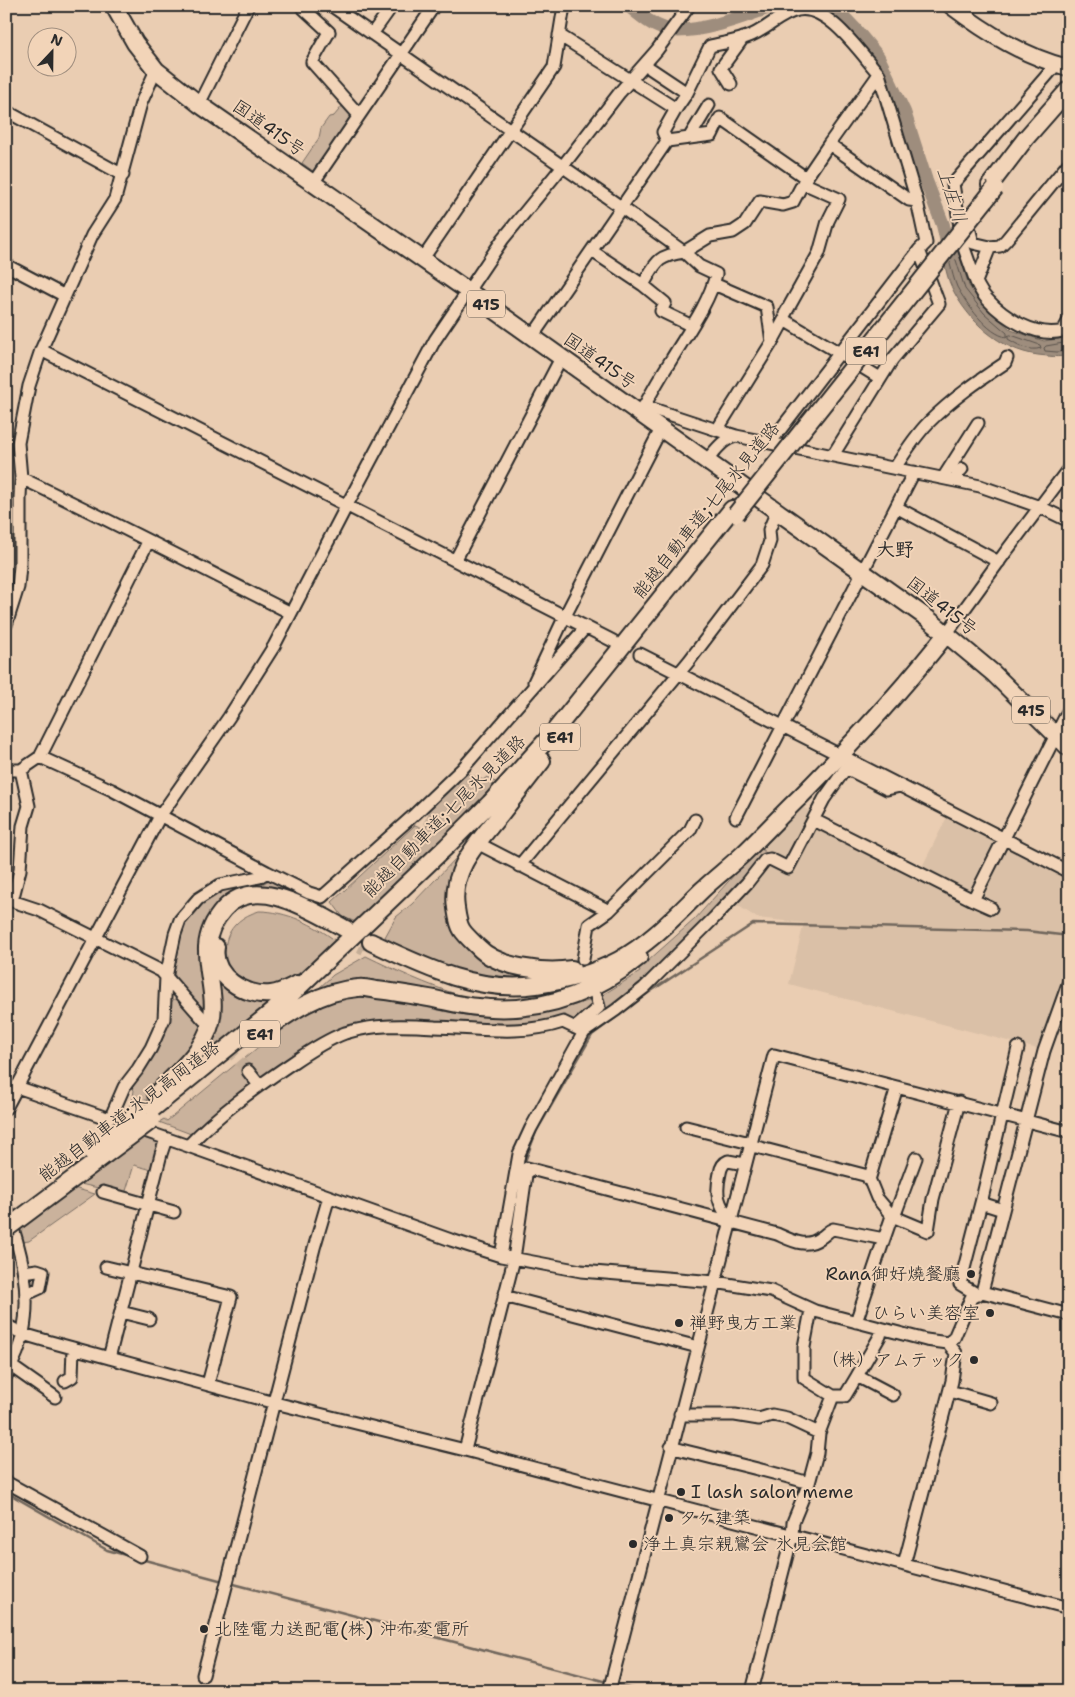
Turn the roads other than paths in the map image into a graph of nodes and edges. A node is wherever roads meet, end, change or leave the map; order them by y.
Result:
1 (114, 6) edge
2 (248, 6) edge
3 (301, 6) edge
4 (332, 6) edge
5 (392, 6) edge
6 (434, 6) edge
7 (564, 6) edge
8 (689, 6) edge
9 (951, 6) edge
10 (372, 34) junction
11 (559, 35) junction
12 (743, 38) junction
13 (401, 54) junction
14 (1062, 67) edge
15 (651, 69) dead end
16 (156, 70) junction
17 (879, 74) junction
18 (631, 80) junction
19 (731, 84) dead end
20 (1069, 89) edge
21 (687, 93) junction
22 (1069, 101) edge
23 (199, 104) junction
24 (709, 105) dead end
25 (676, 109) junction
26 (6, 111) edge
27 (359, 116) junction
28 (512, 131) junction
29 (689, 138) junction
30 (667, 141) junction
31 (829, 144) junction
32 (1069, 163) edge
33 (562, 167) junction
34 (122, 175) junction
35 (960, 177) junction
36 (805, 181) junction
37 (313, 183) junction
38 (993, 186) junction
39 (917, 201) junction
40 (622, 207) junction
41 (990, 248) junction
42 (919, 250) junction
43 (592, 251) junction
44 (684, 252) junction
45 (422, 260) junction
46 (6, 265) edge
47 (976, 282) junction
48 (714, 284) junction
49 (643, 286) junction
50 (468, 291) junction
51 (64, 296) junction
52 (767, 307) junction
53 (784, 318) junction
54 (1069, 320) edge
55 (692, 326) junction
56 (532, 337) junction
57 (772, 342) junction
58 (41, 350) junction
59 (844, 355) junction
60 (561, 358) junction
61 (1007, 358) dead end
62 (862, 367) dead end
63 (880, 378) junction
64 (642, 410) junction
65 (978, 423) dead end
66 (661, 428) junction
67 (717, 430) junction
68 (736, 436) junction
69 (770, 443) junction
70 (833, 455) junction
71 (708, 460) junction
72 (895, 468) junction
73 (1069, 468) edge
74 (962, 469) dead end
75 (914, 472) junction
76 (21, 478) junction
77 (943, 478) junction
78 (956, 481) junction
79 (347, 505) junction
80 (896, 507) junction
81 (1040, 507) junction
82 (777, 511) junction
83 (734, 512) junction
84 (1069, 521) edge
85 (148, 542) junction
86 (456, 559) junction
87 (998, 562) junction
88 (862, 571) junction
89 (291, 613) junction
90 (565, 616) junction
91 (6, 625) edge
92 (586, 627) junction
93 (947, 633) junction
94 (614, 640) dead end
95 (640, 654) dead end
96 (678, 673) junction
97 (533, 688) junction
98 (1069, 709) edge
99 (783, 727) junction
100 (1057, 735) junction
101 (558, 739) junction
102 (1069, 748) edge
103 (832, 751) dead end
104 (40, 757) junction
105 (844, 757) dead end
106 (6, 770) edge
107 (21, 770) junction
108 (900, 786) junction
109 (415, 814) junction
110 (160, 816) junction
111 (736, 817) dead end
112 (426, 818) tunnel mouth
113 (695, 820) dead end
114 (814, 820) junction
115 (1005, 839) junction
116 (482, 846) tunnel mouth
117 (519, 866) junction
118 (267, 872) junction
119 (1069, 872) edge
120 (973, 900) junction
121 (991, 908) dead end
122 (609, 911) junction
123 (96, 938) junction
124 (356, 938) junction
125 (646, 947) junction
126 (583, 959) dead end
127 (312, 974) junction
128 (166, 977) junction
129 (1069, 980) edge
130 (596, 996) dead end
131 (204, 1020) tunnel mouth
132 (580, 1030) junction
133 (254, 1039) junction
134 (1018, 1048) dead end
135 (248, 1072) tunnel mouth
136 (259, 1085) junction
137 (12, 1087) edge
138 (897, 1087) junction
139 (959, 1102) junction
140 (6, 1108) edge
141 (1003, 1114) junction
142 (146, 1115) junction
143 (110, 1119) junction
144 (1026, 1121) junction
145 (686, 1127) dead end
146 (1069, 1132) edge
147 (166, 1139) junction
148 (750, 1144) junction
149 (188, 1146) junction
150 (916, 1158) dead end
151 (744, 1164) junction
152 (870, 1180) junction
153 (103, 1192) dead end
154 (329, 1197) junction
155 (980, 1203) junction
156 (148, 1205) junction
157 (6, 1207) edge
158 (1003, 1210) junction
159 (174, 1212) dead end
160 (893, 1216) junction
161 (6, 1220) edge
162 (730, 1221) junction
163 (9, 1233) edge
164 (884, 1239) junction
165 (501, 1256) junction
166 (514, 1259) junction
167 (106, 1267) dead end
168 (24, 1272) junction
169 (131, 1273) junction
170 (715, 1282) junction
171 (27, 1294) junction
172 (980, 1294) junction
173 (504, 1296) junction
174 (811, 1310) junction
175 (121, 1312) junction
176 (1069, 1316) edge
177 (149, 1319) dead end
178 (856, 1322) junction
179 (6, 1325) edge
180 (882, 1329) junction
181 (23, 1334) junction
182 (948, 1343) junction
183 (698, 1347) junction
184 (73, 1348) junction
185 (109, 1358) junction
186 (9, 1371) edge
187 (857, 1376) junction
188 (65, 1381) dead end
189 (208, 1384) junction
190 (950, 1392) junction
191 (893, 1395) dead end
192 (833, 1396) junction
193 (55, 1397) dead end
194 (275, 1403) junction
195 (991, 1403) dead end
196 (680, 1414) junction
197 (820, 1433) junction
198 (671, 1447) junction
199 (465, 1450) junction
200 (6, 1482) edge
201 (808, 1483) junction
202 (657, 1501) junction
203 (792, 1536) junction
204 (140, 1556) dead end
205 (904, 1565) junction
206 (1069, 1608) edge
207 (203, 1675) dead end
208 (610, 1686) edge
209 (752, 1691) edge

1 - 16 highway, 国道415号 / 415
2 - 23 street
3 - 27 street
4 - 10 street
5 - 10 street
6 - 13 street
7 - 11 street
8 - 18 street
9 - 14 main road
10 - 13 street
11 - 18 street
11 - 28 street
12 - 17 street
12 - 19 street
12 - 21 street
13 - 27 street
13 - 28 street
14 - 35 street
15 - 21 street
16 - 23 highway, 国道415号 / 415
16 - 34 street
17 - 31 street
17 - 39 street
18 - 25 street
18 - 33 street
20 - 38 highway, 能越自動車道;七尾氷見道路 / E41
21 - 25 street
22 - 38 highway, 能越自動車道;七尾氷見道路 / E41
23 - 37 highway, 国道415号 / 415
24 - 29 street
25 - 30 street
26 - 34 street
27 - 37 street
28 - 33 street
28 - 45 street
29 - 30 street
29 - 36 street
30 - 40 street
31 - 36 street
31 - 39 street
32 - 41 street
33 - 40 street
33 - 50 street
34 - 51 street
35 - 41 street
35 - 47 street
36 - 44 street
36 - 53 street
37 - 45 highway, 国道415号 / 415
38 - 83 highway, 能越自動車道;七尾氷見道路 / E41, bridge
39 - 42 street
40 - 43 street
40 - 44 street
41 - 47 street
42 - 59 street
42 - 63 street
43 - 49 street
43 - 56 street
44 - 48 street
44 - 49 street
45 - 50 highway, 国道415号 / 415
46 - 51 street
47 - 54 street
48 - 52 street
48 - 55 street
49 - 55 street
50 - 56 highway, 国道415号 / 415
50 - 79 street
51 - 58 street
52 - 53 street
52 - 57 street
53 - 57 street
53 - 59 street
55 - 64 street
56 - 60 highway, 国道415号 / 415
57 - 67 street
58 - 76 street
58 - 79 street
59 - 69 street
60 - 64 highway, 国道415号 / 415
60 - 86 street
61 - 72 street
62 - 63 street
63 - 70 street
64 - 66 highway, 国道415号 / 415
64 - 67 street
65 - 77 street
66 - 71 highway, 国道415号 / 415
66 - 90 street
67 - 68 street
68 - 69 street
68 - 71 street
69 - 70 street
70 - 72 street
71 - 82 highway, 国道415号 / 415
72 - 75 street
73 - 81 street
74 - 78 street
75 - 77 street
75 - 80 street
76 - 85 street
76 - 91 street
77 - 78 street
78 - 81 street
79 - 86 street
79 - 89 street
80 - 87 street
80 - 88 street
81 - 84 street
81 - 87 street
82 - 88 highway, 国道415号 / 415
82 - 96 street
83 - 101 highway, 能越自動車道;七尾氷見道路 / E41
83 - 124 highway, 能越自動車道;七尾氷見道路 / E41
85 - 89 street
85 - 104 street
86 - 90 street
87 - 93 street
88 - 93 highway, 国道415号 / 415
88 - 99 street
89 - 110 street
90 - 92 street
90 - 97 street
92 - 94 street
92 - 97 street
93 - 100 highway, 国道415号 / 415
93 - 125 highway
95 - 96 street
96 - 99 street
96 - 117 street
97 - 109 street
98 - 100 street
99 - 103 street
99 - 111 street
100 - 102 highway, 国道415号 / 415
100 - 115 street
101 - 124 highway, 能越自動車道;七尾氷見道路 / E41
101 - 125 highway
104 - 107 street
104 - 110 street
105 - 108 street
106 - 107 street
107 - 123 street
108 - 114 street
108 - 115 street
109 - 112 street
109 - 118 street
110 - 118 street
110 - 123 street
113 - 122 street
114 - 120 street
114 - 132 street
115 - 119 street
115 - 120 street
116 - 117 street
117 - 122 street
118 - 128 street
120 - 121 street
122 - 126 street
123 - 128 street
123 - 137 street
124 - 125 highway
124 - 127 highway, 能越自動車道;氷見高岡道路 / E41
124 - 127 highway
124 - 133 highway, 能越自動車道;氷見高岡道路 / E41
124 - 142 highway
125 - 133 highway
127 - 142 highway, 能越自動車道;氷見高岡道路 / E41
128 - 131 street
128 - 143 street
129 - 144 street
130 - 132 street
132 - 136 street
132 - 165 street
133 - 142 highway, 能越自動車道;氷見高岡道路 / E41
134 - 141 street
135 - 136 street
136 - 149 street
137 - 140 street
137 - 143 street
138 - 139 street
138 - 148 street
138 - 152 street
139 - 141 street
139 - 160 street
141 - 144 street
141 - 155 street
142 - 161 highway, 能越自動車道;氷見高岡道路 / E41, bridge
142 - 163 highway, 能越自動車道;氷見高岡道路 / E41, bridge
143 - 147 street
144 - 146 street
144 - 158 street
145 - 148 street
147 - 149 street
147 - 156 street
148 - 151 street
148 - 152 street
149 - 154 street
150 - 160 street
151 - 162 street
151 - 162 street
152 - 160 street
153 - 156 street
154 - 165 street
154 - 194 street
155 - 158 street
155 - 172 street
156 - 159 street
156 - 169 street
157 - 163 street
158 - 172 street
160 - 164 street
162 - 164 street
162 - 166 street
162 - 170 street
163 - 168 street
164 - 178 street
165 - 166 street
166 - 170 street
166 - 173 street
167 - 169 street
168 - 171 street
168 - 171 street
169 - 175 street
169 - 189 street
170 - 174 street
170 - 183 street
171 - 181 street
172 - 176 street
172 - 182 street
173 - 183 street
173 - 199 street
174 - 178 street
174 - 192 street
175 - 177 street
175 - 185 street
178 - 180 street
179 - 181 street
180 - 182 street
180 - 187 street
181 - 184 street
181 - 186 street
182 - 190 street
183 - 196 street
184 - 185 street
184 - 188 street
185 - 189 street
186 - 193 street
187 - 191 street
187 - 192 street
189 - 194 street
190 - 195 street
190 - 205 street
192 - 197 street
194 - 199 street
194 - 207 street
196 - 197 street
196 - 198 street
197 - 201 street
198 - 201 street
198 - 202 street
199 - 202 street
200 - 204 street
201 - 203 street
202 - 203 street
202 - 208 street
203 - 205 street
203 - 209 street
205 - 206 street

